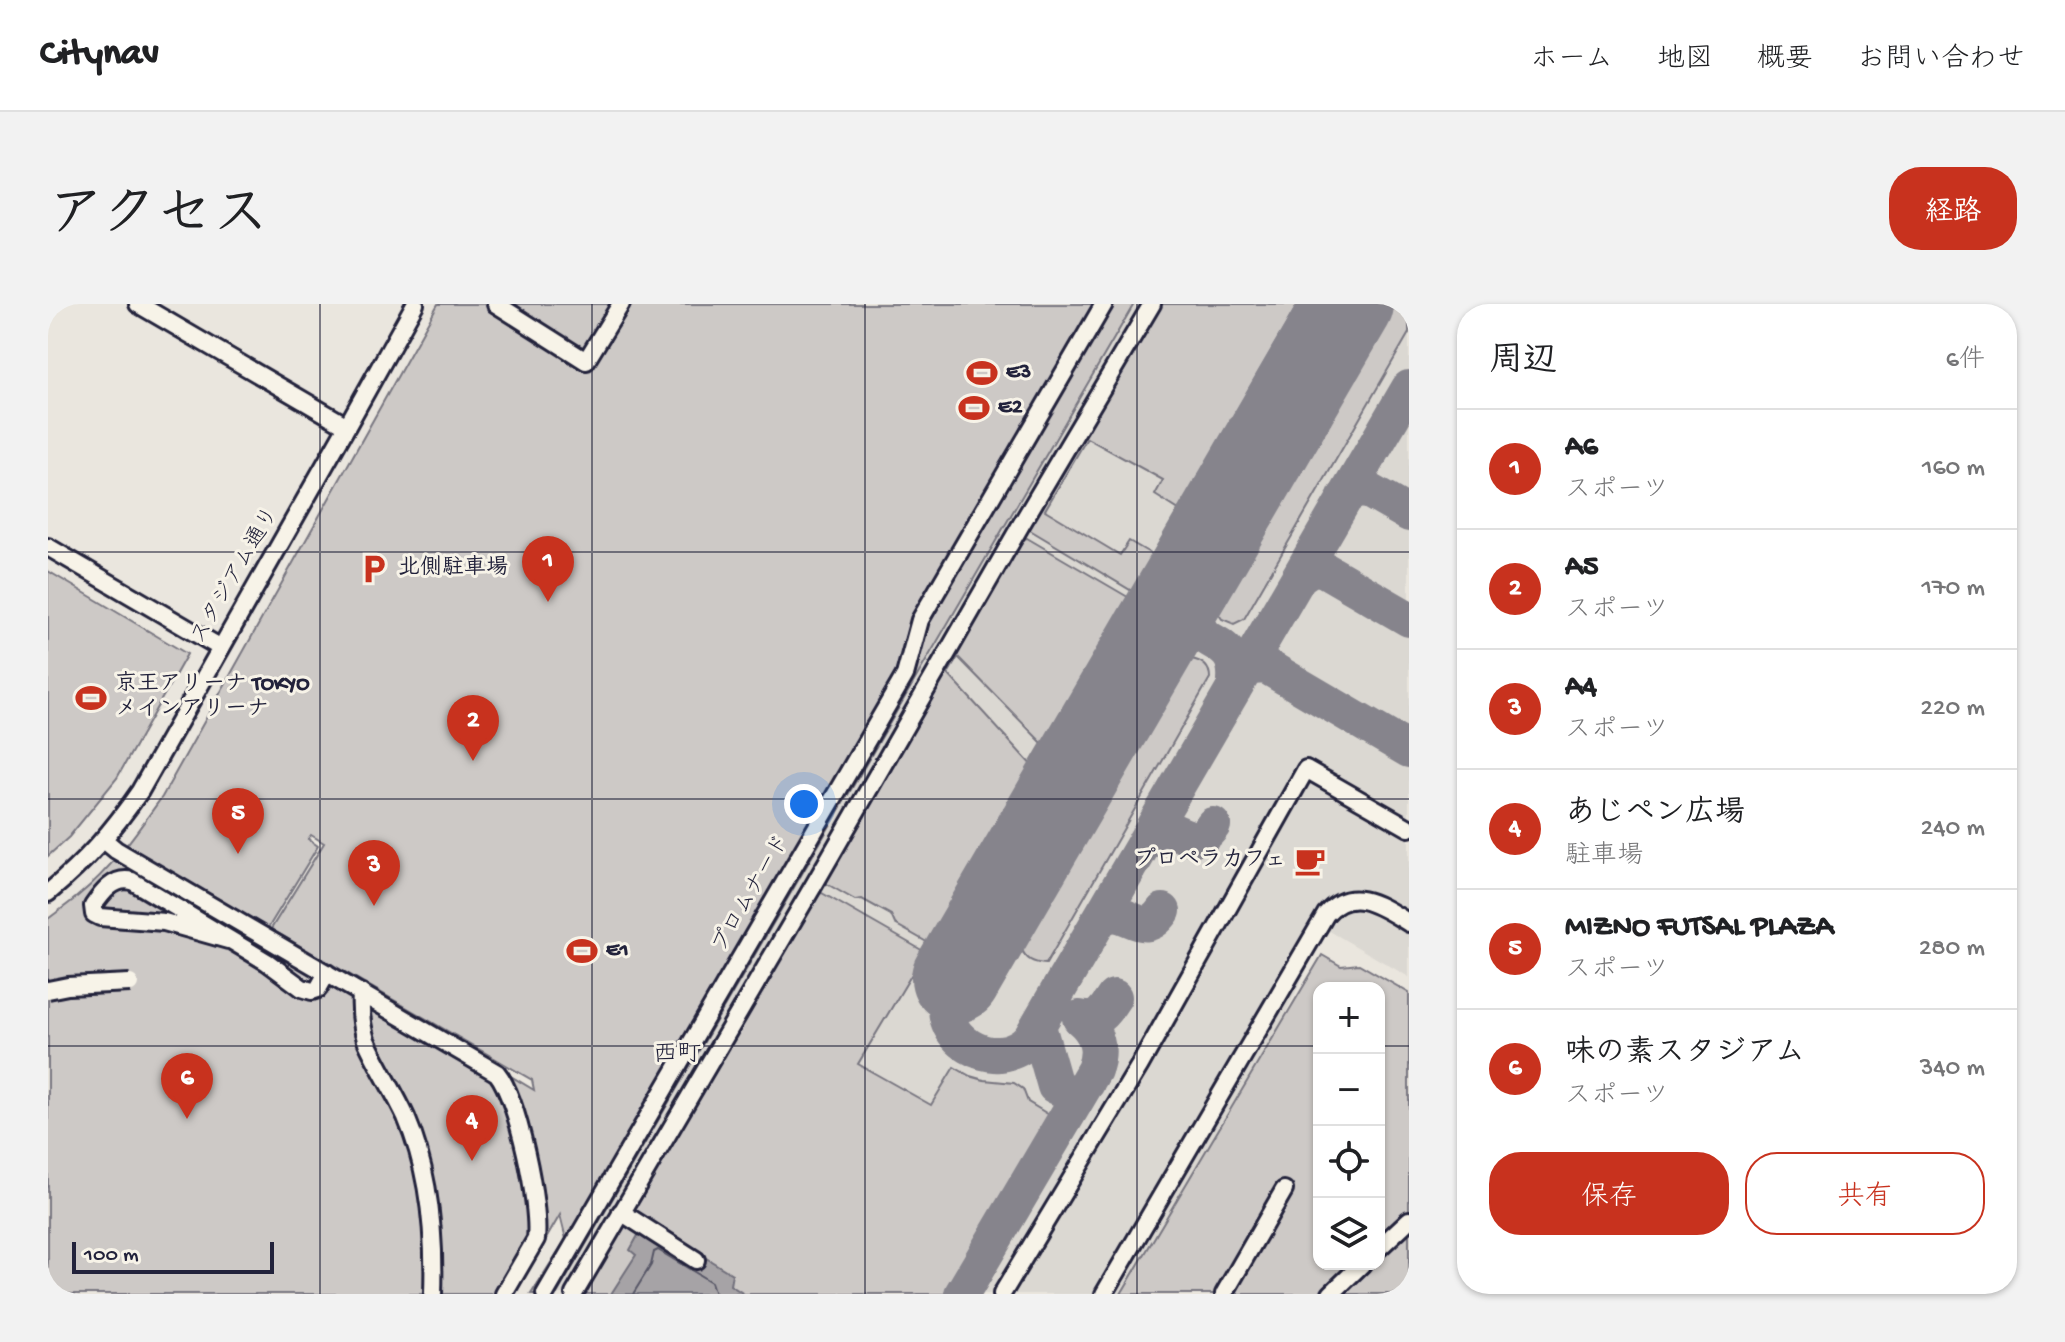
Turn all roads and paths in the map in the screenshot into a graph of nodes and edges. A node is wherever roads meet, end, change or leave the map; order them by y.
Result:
1 (138, 304) edge
2 (415, 304) edge
3 (496, 304) edge
4 (621, 304) edge
5 (1104, 304) edge
6 (1152, 304) edge
7 (347, 426) junction
8 (48, 547) edge
9 (221, 648) junction
10 (1409, 828) edge
11 (104, 840) junction
12 (48, 893) edge
13 (1409, 923) edge
14 (228, 940) junction
15 (327, 973) junction
16 (130, 983) dead end
17 (48, 991) edge
18 (361, 993) junction
19 (1284, 1190) dead end
20 (621, 1212) junction
21 (1409, 1220) edge
22 (1385, 1242) edge
23 (696, 1260) dead end
24 (1356, 1270) edge
25 (433, 1294) edge
26 (504, 1294) edge
27 (545, 1294) edge
28 (574, 1294) edge
29 (1002, 1294) edge
30 (1104, 1294) edge
31 (1224, 1294) edge
32 (1331, 1294) edge

1 - 7 street
2 - 7 street, スタジアム通り
3 - 4 street
5 - 27 street, プロムナード
6 - 20 street
7 - 9 street, スタジアム通り
8 - 9 street
9 - 11 street, スタジアム通り
10 - 29 street
11 - 12 street, スタジアム通り
11 - 15 street
13 - 30 street
14 - 14 street
14 - 15 street
15 - 18 street
16 - 17 street, bridge
18 - 25 street
18 - 26 street
19 - 31 street
20 - 23 street
20 - 28 street
21 - 22 street
24 - 32 street

